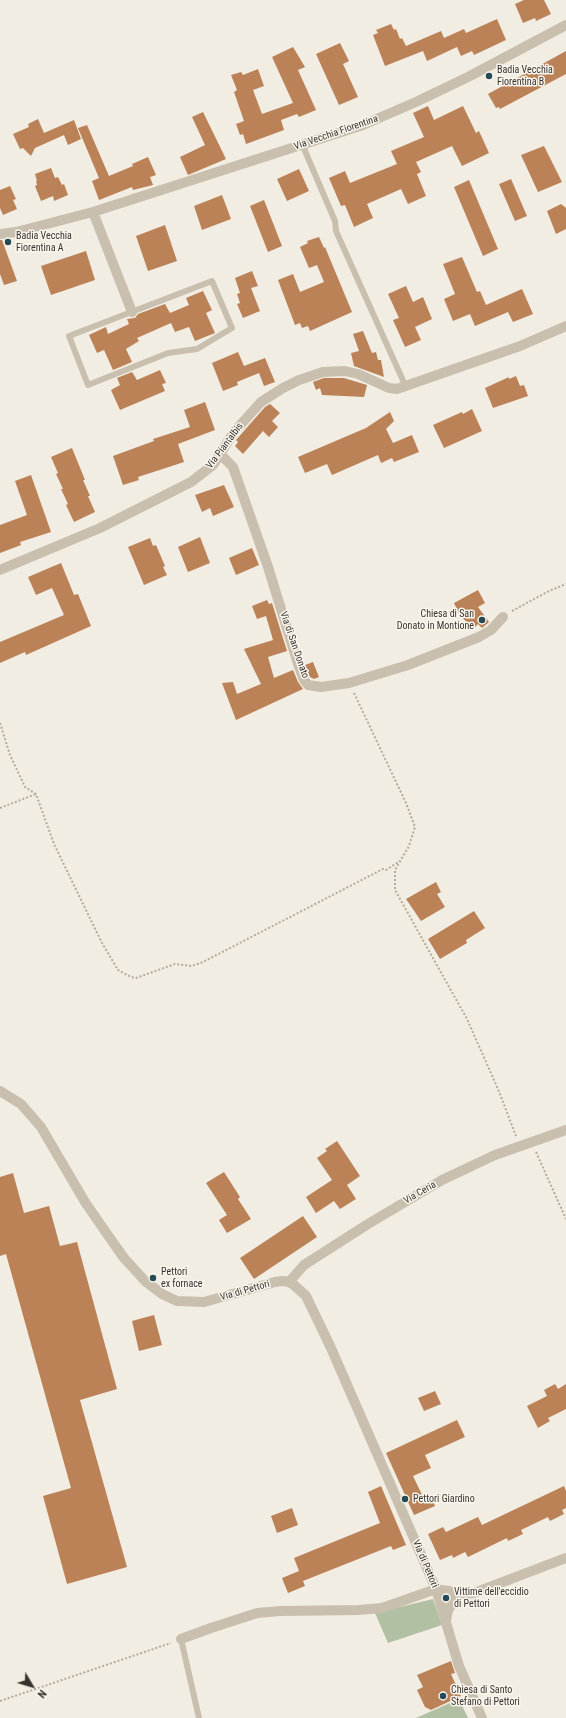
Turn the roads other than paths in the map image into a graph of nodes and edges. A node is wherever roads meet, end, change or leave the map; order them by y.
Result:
1 (566, 25) edge
2 (302, 144) junction
3 (94, 212) junction
4 (0, 234) edge
5 (132, 312) junction
6 (566, 326) edge
7 (405, 385) junction
8 (220, 455) junction
9 (0, 570) edge
10 (503, 617) road end
11 (0, 1091) edge
12 (566, 1130) edge
13 (289, 1282) junction
14 (566, 1558) edge
15 (436, 1589) junction
16 (459, 1593) junction
17 (446, 1621) junction
18 (181, 1639) joint
19 (199, 1718) edge
20 (482, 1718) edge

1 - 2 street, Via Vecchia Fiorentina
2 - 3 street, Via Vecchia Fiorentina
2 - 7 lane
3 - 4 street, Via Vecchia Fiorentina
3 - 5 street
5 - 5 lane
6 - 7 street, Via Piantalbis
7 - 8 street, Via Piantalbis
8 - 9 street, Via Piantalbis
8 - 10 street, Via di San Donato
11 - 13 street, Via di Pettori
12 - 13 street, Via Ceria
13 - 15 street, Via di Pettori
14 - 16 street
15 - 16 street
15 - 17 street, Via di Pettori
15 - 18 street
16 - 17 street
17 - 20 street, Via di Pettori
18 - 19 lane

